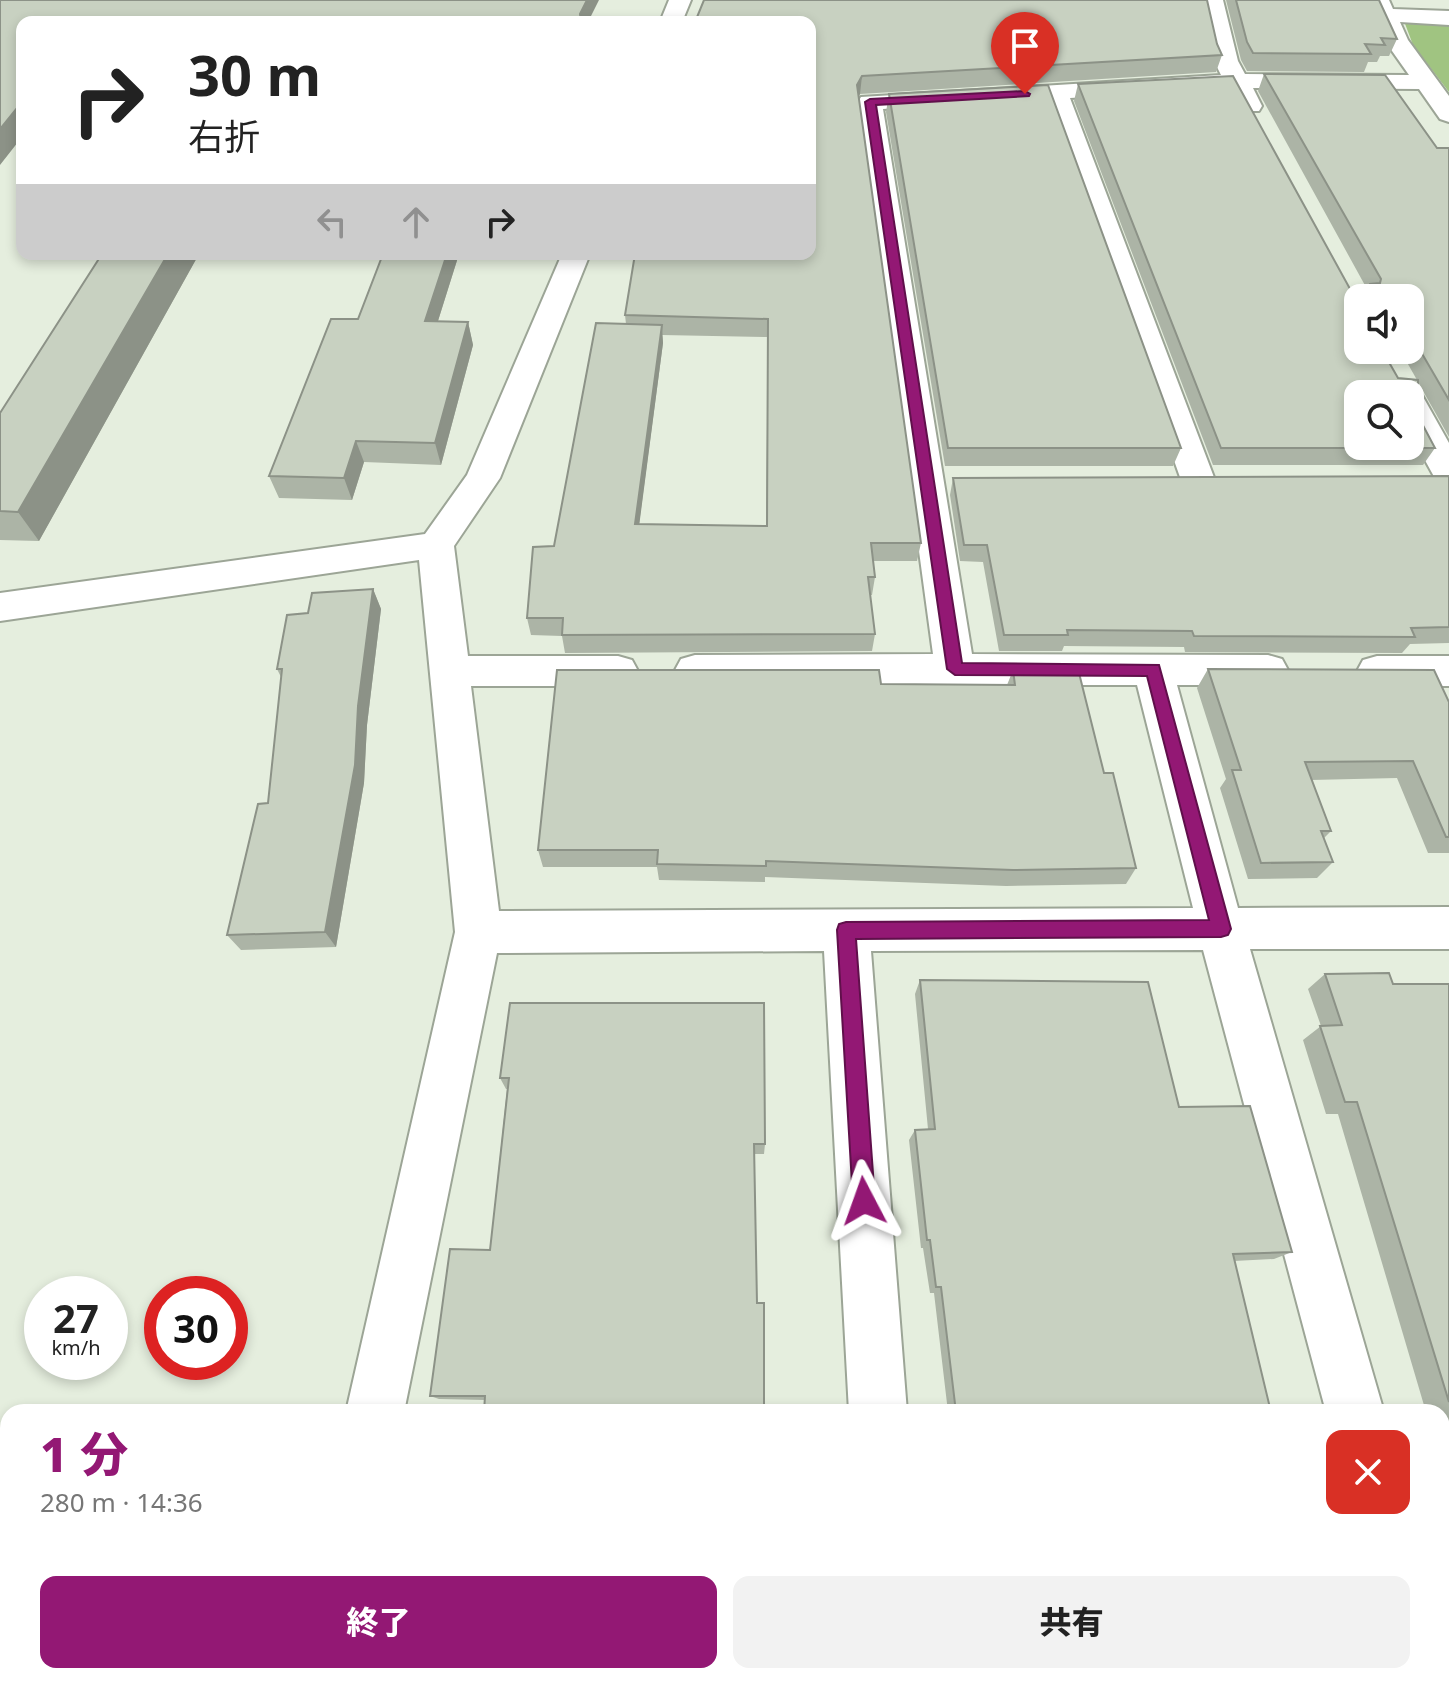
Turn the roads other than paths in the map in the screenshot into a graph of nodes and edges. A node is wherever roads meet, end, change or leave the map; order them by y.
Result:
1 (1212, 0) edge
2 (1381, 7) edge
3 (1449, 18) edge
4 (1236, 81) junction
5 (1426, 82) junction
6 (1056, 92) junction
7 (1449, 114) edge
8 (1265, 135) edge
9 (574, 260) edge
10 (1424, 438) edge
11 (1439, 477) edge
12 (1197, 480) edge
13 (436, 545) junction
14 (0, 607) edge
15 (955, 669) junction
16 (1153, 670) junction
17 (451, 671) junction
18 (1449, 671) edge
19 (1449, 928) edge
20 (1221, 929) junction
21 (846, 930) junction
22 (478, 932) junction
23 (377, 1404) edge
24 (877, 1404) edge
25 (1353, 1404) edge

1 - 4 street
2 - 3 street
2 - 5 street
4 - 5 street
4 - 6 street
4 - 8 street
5 - 7 street
6 - 12 street
6 - 15 street
9 - 13 street
10 - 11 street
13 - 14 street
13 - 17 street
15 - 16 street
15 - 17 street
16 - 18 street
16 - 20 street
17 - 22 street
19 - 20 street
20 - 21 street
20 - 25 street
21 - 22 street
21 - 24 street
22 - 23 street

